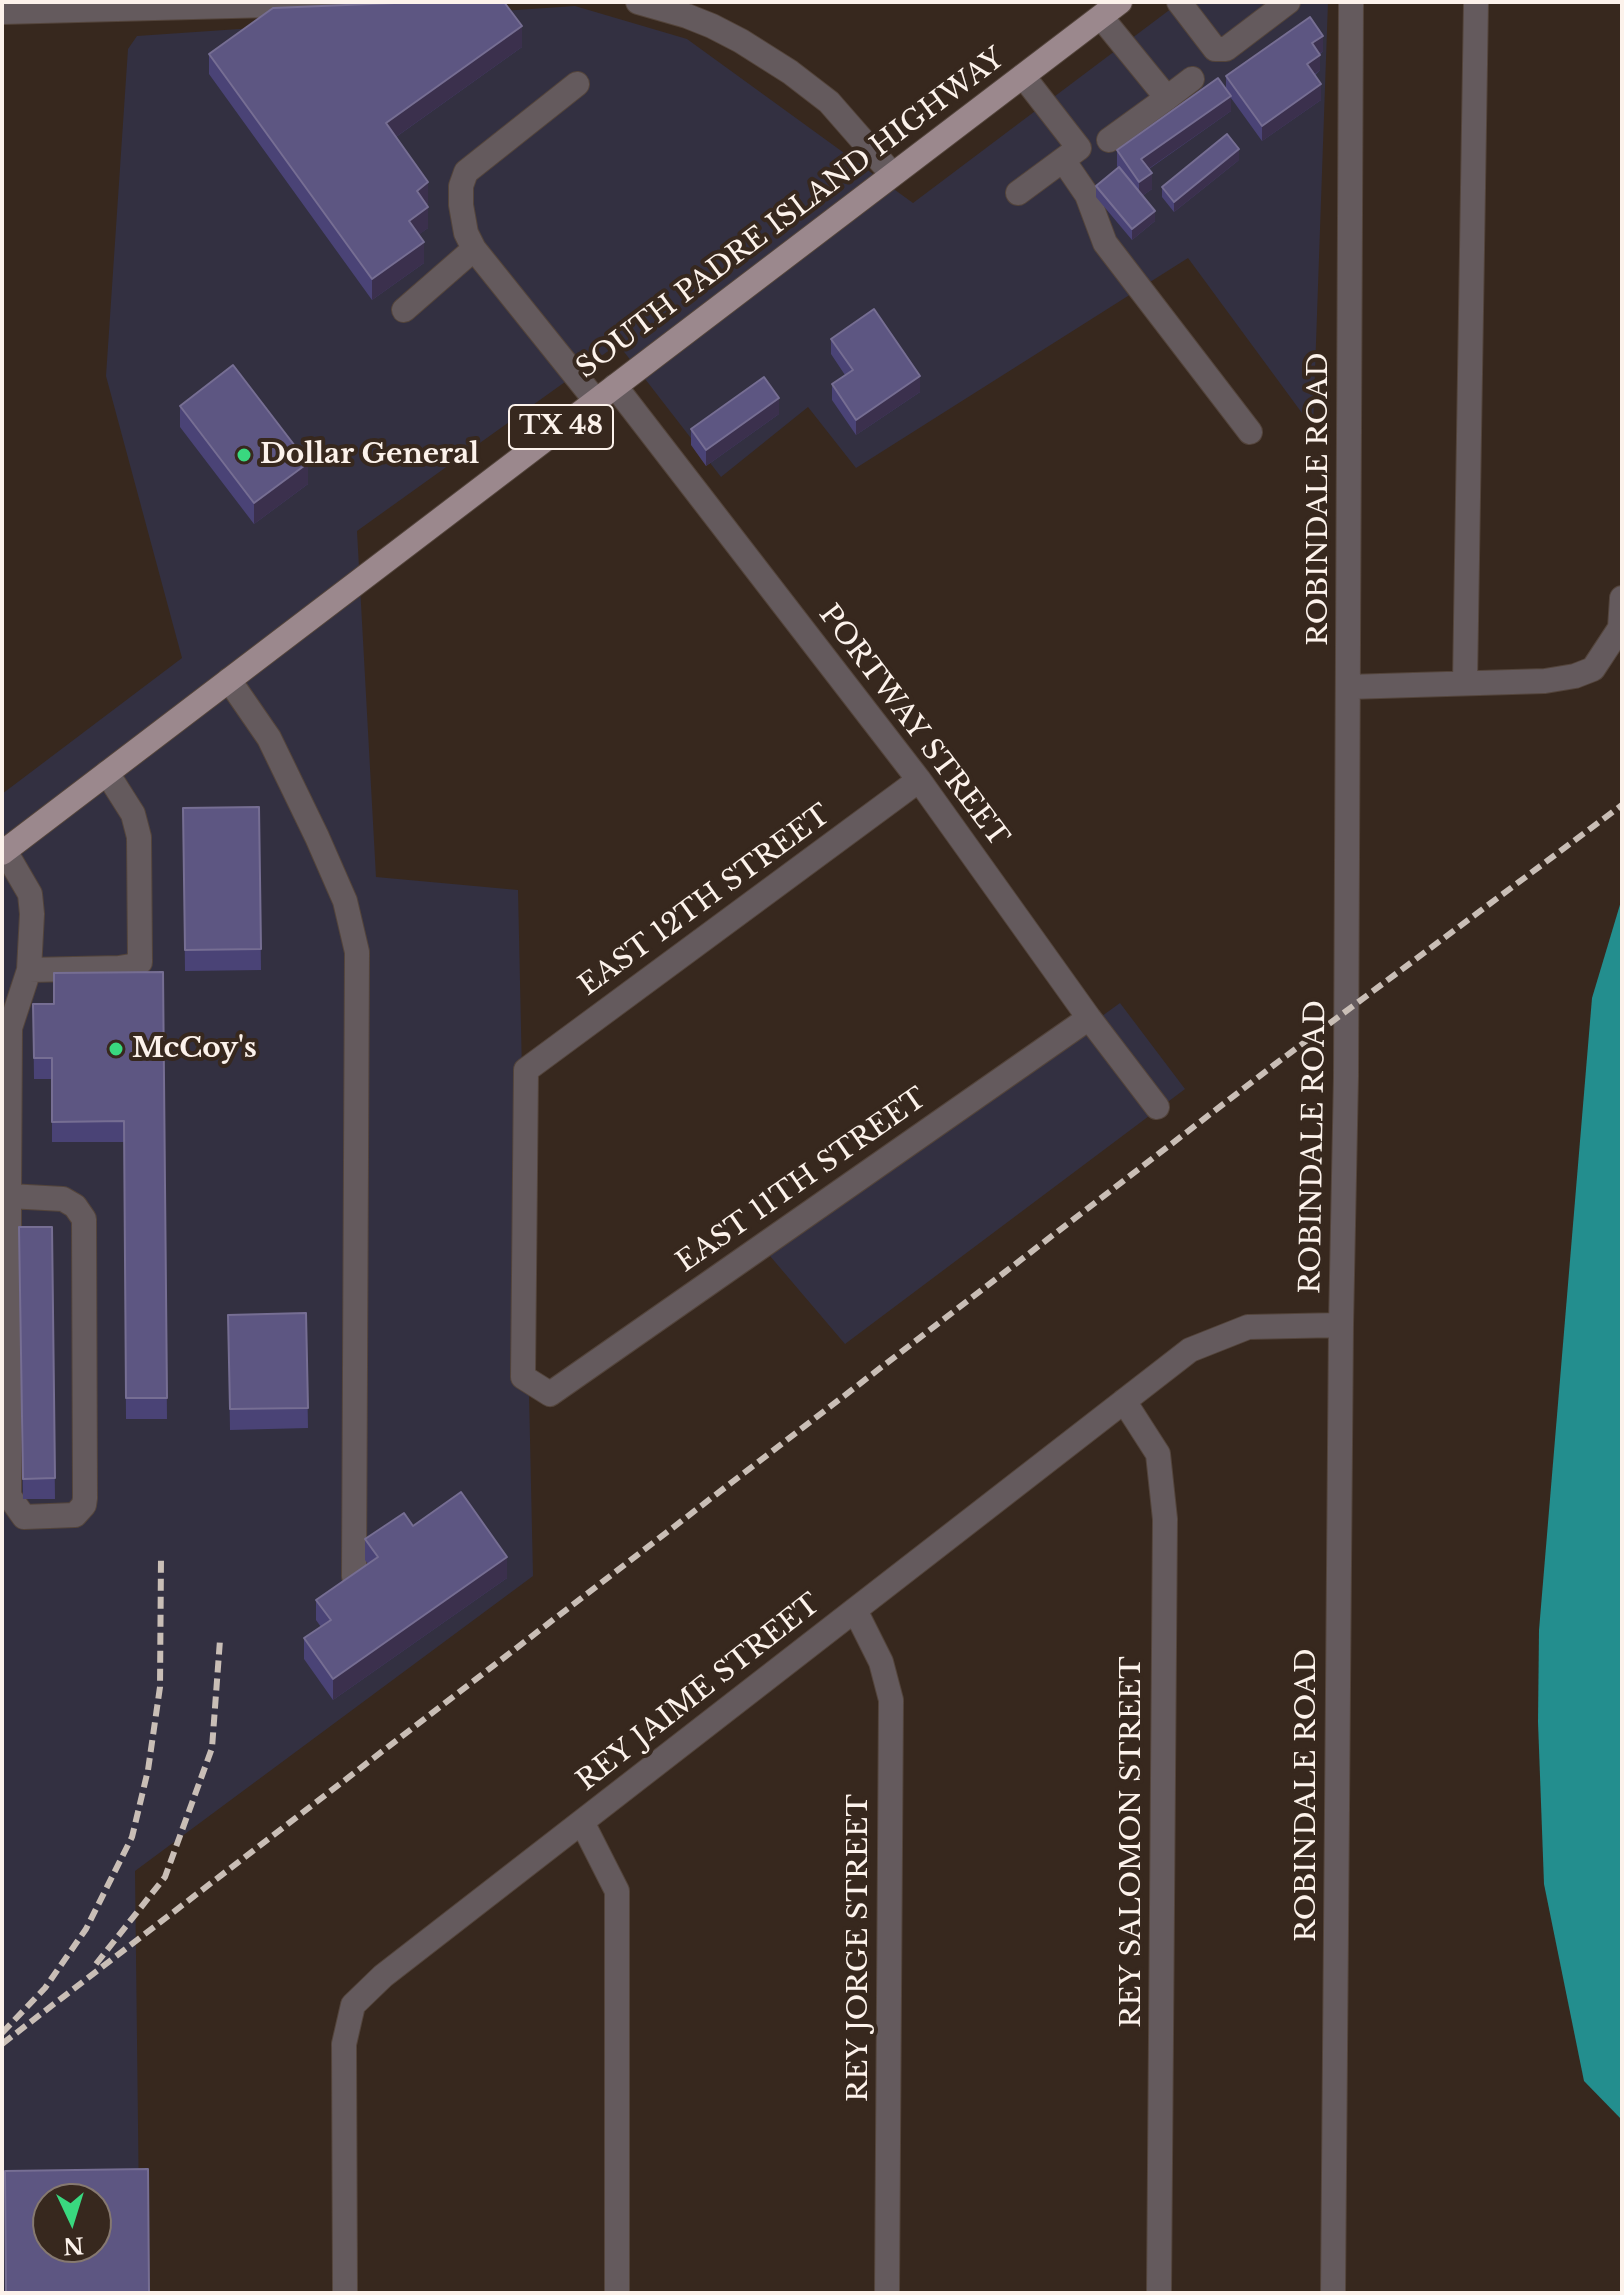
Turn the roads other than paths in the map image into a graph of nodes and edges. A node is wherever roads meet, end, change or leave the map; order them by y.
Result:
1 (385, 2) edge
2 (638, 2) edge
3 (1179, 2) edge
4 (1288, 2) edge
5 (1351, 2) edge
6 (1476, 2) edge
7 (179, 5) edge
8 (1113, 6) edge
9 (2, 12) edge
10 (1023, 76) junction
11 (1192, 79) dead end
12 (577, 84) dead end
13 (1167, 98) junction
14 (1109, 140) dead end
15 (1063, 160) junction
16 (892, 174) junction
17 (1018, 193) dead end
18 (474, 249) junction
19 (404, 310) dead end
20 (605, 393) junction
21 (1250, 432) dead end
22 (1622, 598) edge
23 (229, 680) junction
24 (1465, 683) junction
25 (1348, 687) junction
26 (107, 773) junction
27 (919, 780) junction
28 (4, 852) edge
29 (29, 970) junction
30 (1089, 1018) junction
31 (1157, 1107) dead end
32 (9, 1196) junction
33 (1341, 1325) junction
34 (550, 1394) joint
35 (1124, 1401) junction
36 (354, 1576) edge
37 (855, 1610) junction
38 (582, 1822) junction
39 (345, 2293) edge
40 (617, 2293) edge
41 (887, 2293) edge
42 (1159, 2293) edge
43 (1333, 2293) edge

1 - 7 street
2 - 16 street
3 - 4 street
5 - 25 street, ROBINDALE ROAD
6 - 24 street
7 - 9 street
8 - 10 main road, SOUTH PADRE ISLAND HIGHWAY / TX 48
8 - 13 street
10 - 15 street
10 - 16 main road, SOUTH PADRE ISLAND HIGHWAY / TX 48
11 - 13 street
12 - 18 street
13 - 14 street
15 - 17 street
15 - 21 street
16 - 20 main road, SOUTH PADRE ISLAND HIGHWAY / TX 48
18 - 19 street
18 - 20 street, PORTWAY STREET
20 - 23 main road, SOUTH PADRE ISLAND HIGHWAY / TX 48
20 - 27 street, PORTWAY STREET
22 - 24 street
23 - 26 main road, SOUTH PADRE ISLAND HIGHWAY / TX 48
23 - 36 street
24 - 25 street
25 - 33 street, ROBINDALE ROAD
26 - 28 main road, SOUTH PADRE ISLAND HIGHWAY / TX 48
26 - 29 street
27 - 30 street, PORTWAY STREET
27 - 34 street, EAST 12TH STREET
28 - 29 street
29 - 32 street
30 - 31 street, PORTWAY STREET
30 - 34 street, EAST 11TH STREET
32 - 32 street
33 - 35 street, REY JAIME STREET
33 - 43 street, ROBINDALE ROAD
35 - 37 street, REY JAIME STREET
35 - 42 street, REY SALOMON STREET
37 - 38 street, REY JAIME STREET
37 - 41 street, REY JORGE STREET
38 - 39 street, REY JAIME STREET
38 - 40 street

